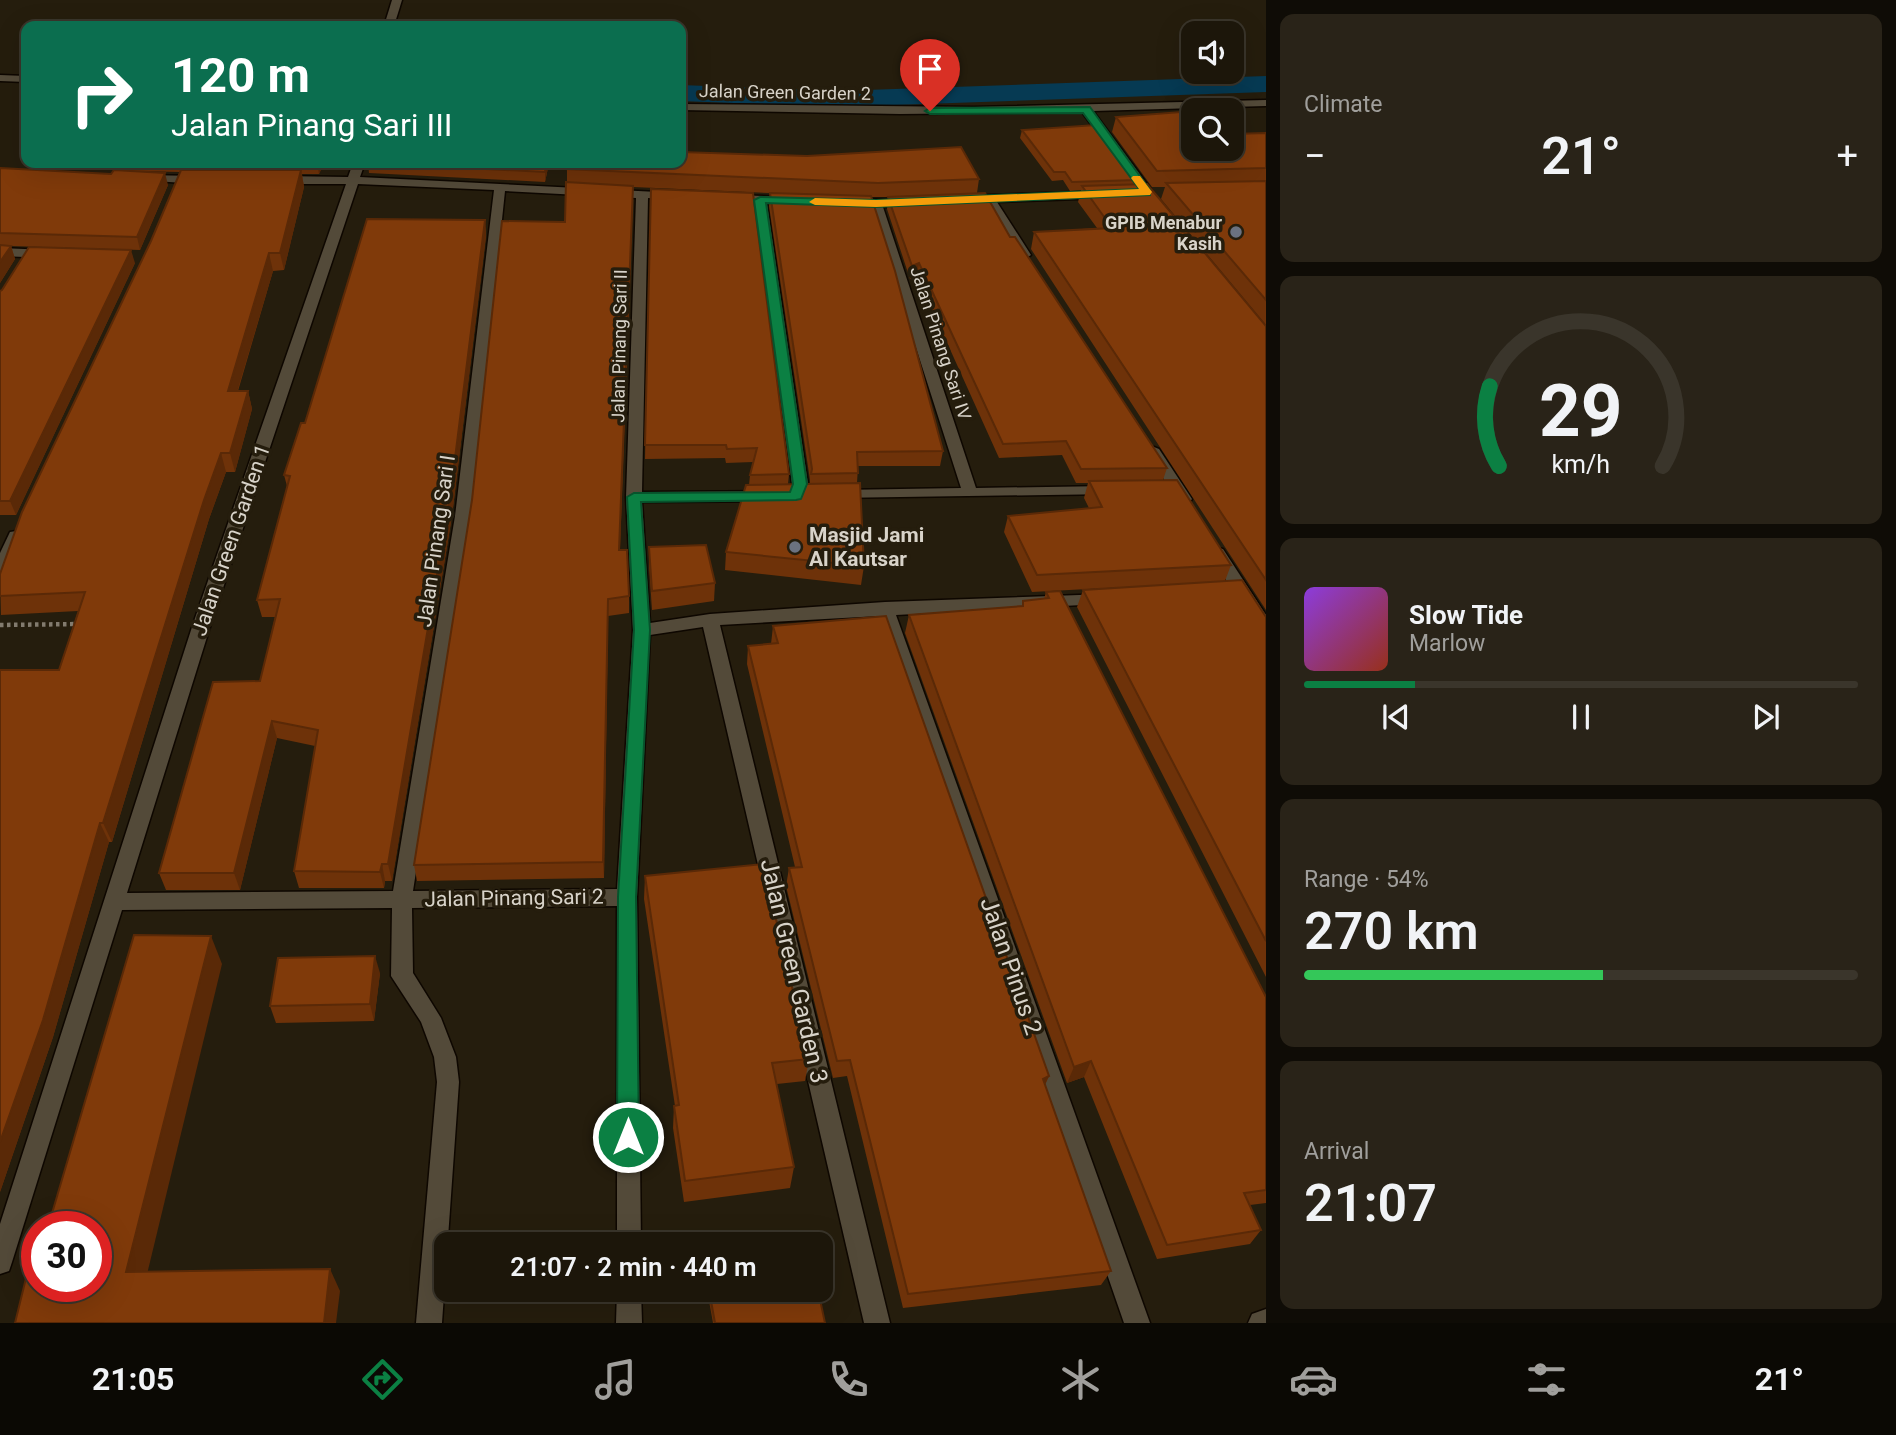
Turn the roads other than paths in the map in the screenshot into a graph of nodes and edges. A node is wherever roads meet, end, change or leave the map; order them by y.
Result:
1 (397, 0) edge
2 (391, 21) edge
3 (0, 78) edge
4 (21, 79) edge
5 (1266, 103) edge
6 (686, 107) edge
7 (1086, 110) junction
8 (356, 171) edge
9 (124, 177) edge
10 (218, 180) edge
11 (270, 180) edge
12 (500, 186) junction
13 (1166, 192) edge
14 (1141, 193) junction
15 (1114, 194) edge
16 (642, 195) junction
17 (681, 197) edge
18 (720, 198) edge
19 (760, 200) junction
20 (964, 200) edge
21 (989, 200) junction
22 (811, 202) edge
23 (838, 202) edge
24 (926, 202) edge
25 (876, 204) junction
26 (1164, 213) edge
27 (0, 252) edge
28 (68, 255) edge
29 (1034, 269) edge
30 (1148, 443) edge
31 (1123, 490) edge
32 (970, 493) junction
33 (809, 496) junction
34 (634, 497) junction
35 (1191, 510) edge
36 (25, 517) edge
37 (1209, 541) edge
38 (1, 568) edge
39 (1117, 597) edge
40 (1062, 600) junction
41 (885, 608) junction
42 (710, 620) junction
43 (1074, 625) edge
44 (1266, 629) edge
45 (642, 630) junction
46 (627, 897) junction
47 (402, 899) junction
48 (115, 902) junction
49 (629, 1232) edge
50 (0, 1262) edge
51 (629, 1302) edge
52 (429, 1323) edge
53 (629, 1323) edge
54 (877, 1323) edge
55 (1137, 1323) edge

1 - 2 street
3 - 4 street
5 - 7 street, Jalan Green Garden 2
6 - 7 street, Jalan Green Garden 2
7 - 14 street
8 - 11 street
8 - 12 street
8 - 48 street, Jalan Green Garden 1
9 - 10 street
12 - 16 street
12 - 47 street, Jalan Pinang Sari I
13 - 14 street
14 - 26 street
15 - 21 street
16 - 17 street
16 - 34 street, Jalan Pinang Sari II
18 - 19 street
19 - 22 street
19 - 33 street
20 - 21 street
21 - 29 street
23 - 25 street
24 - 25 street
25 - 32 street, Jalan Pinang Sari IV
27 - 28 street
30 - 35 street
31 - 32 street
32 - 33 street
33 - 34 street
34 - 45 street
36 - 38 street
37 - 44 street
39 - 40 street
40 - 41 street
40 - 43 street
41 - 42 street
41 - 55 street, Jalan Pinus 2
42 - 45 street
42 - 54 street, Jalan Green Garden 3
45 - 46 street
46 - 47 street, Jalan Pinang Sari 2
46 - 49 street
47 - 48 street
47 - 52 street, Jalan Pinang Sari I
48 - 50 street, Jalan Green Garden 1
51 - 53 street

